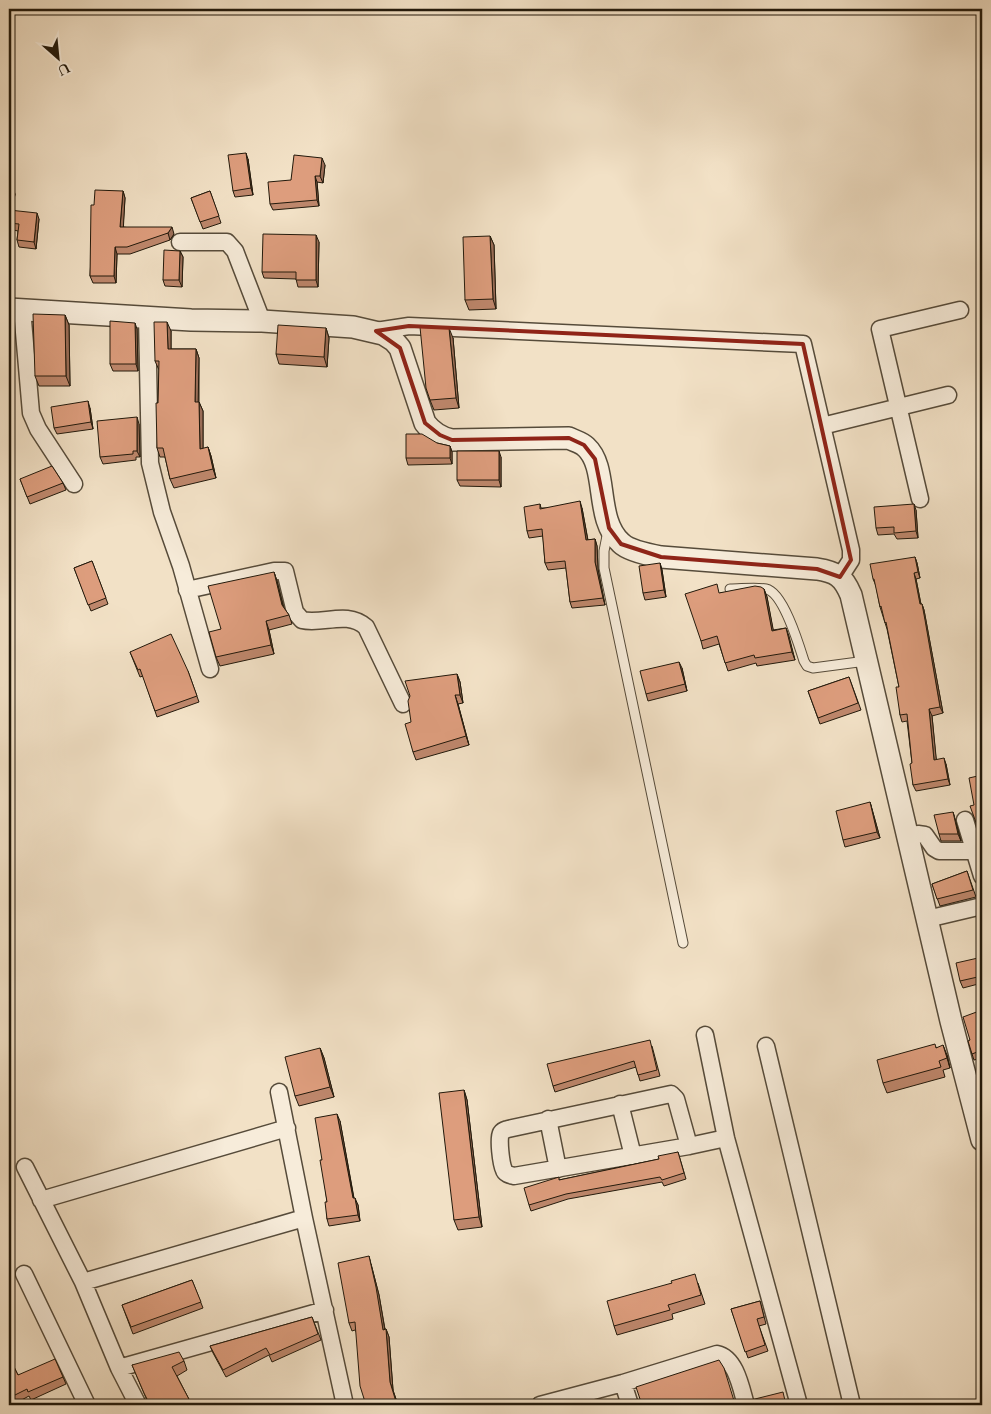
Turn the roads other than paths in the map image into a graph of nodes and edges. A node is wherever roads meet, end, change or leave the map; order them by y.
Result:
1 (180, 242) dead end
2 (15, 309) edge
3 (960, 310) dead end
4 (147, 316) junction
5 (262, 322) junction
6 (376, 331) junction
7 (948, 395) dead end
8 (898, 407) junction
9 (822, 426) junction
10 (74, 484) dead end
11 (920, 499) dead end
12 (609, 528) junction
13 (840, 577) junction
14 (730, 589) edge
15 (188, 590) junction
16 (866, 661) junction
17 (210, 669) dead end
18 (403, 704) dead end
19 (965, 820) dead end
20 (908, 837) junction
21 (974, 851) junction
22 (982, 876) edge
23 (982, 906) edge
24 (927, 919) junction
25 (683, 943) dead end
26 (705, 1035) dead end
27 (766, 1046) dead end
28 (279, 1092) dead end
29 (620, 1104) junction
30 (548, 1119) junction
31 (287, 1128) junction
32 (726, 1138) junction
33 (982, 1140) edge
34 (689, 1146) junction
35 (633, 1156) junction
36 (24, 1167) dead end
37 (558, 1168) junction
38 (41, 1200) junction
39 (304, 1218) junction
40 (24, 1274) dead end
41 (83, 1282) junction
42 (324, 1310) junction
43 (119, 1368) junction
44 (623, 1383) junction
45 (87, 1405) edge
46 (138, 1405) edge
47 (345, 1405) edge
48 (540, 1405) edge
49 (630, 1405) edge
50 (746, 1405) edge
51 (799, 1405) edge
52 (852, 1405) edge

1 - 5 street
2 - 4 street
2 - 10 street
3 - 8 street
4 - 5 street
4 - 15 street
5 - 6 street
6 - 9 street
6 - 12 street
7 - 8 street
8 - 9 street
8 - 11 street
9 - 13 street
12 - 13 street
12 - 25 lane
13 - 16 street
14 - 16 lane
15 - 17 street
15 - 18 street
16 - 20 street
19 - 21 street
20 - 21 street
20 - 24 street
21 - 22 street
23 - 24 street
24 - 33 street
26 - 32 street
27 - 52 street
28 - 31 street
29 - 30 street
29 - 34 street
29 - 35 street
30 - 37 street
30 - 37 street
31 - 38 street
31 - 39 street
32 - 34 street
32 - 51 street
34 - 35 street
35 - 37 street
36 - 38 street
38 - 41 street
39 - 41 street
39 - 42 street
40 - 45 street
41 - 43 street
42 - 43 street
42 - 47 street
43 - 46 street
44 - 48 street
44 - 49 street
44 - 50 street

